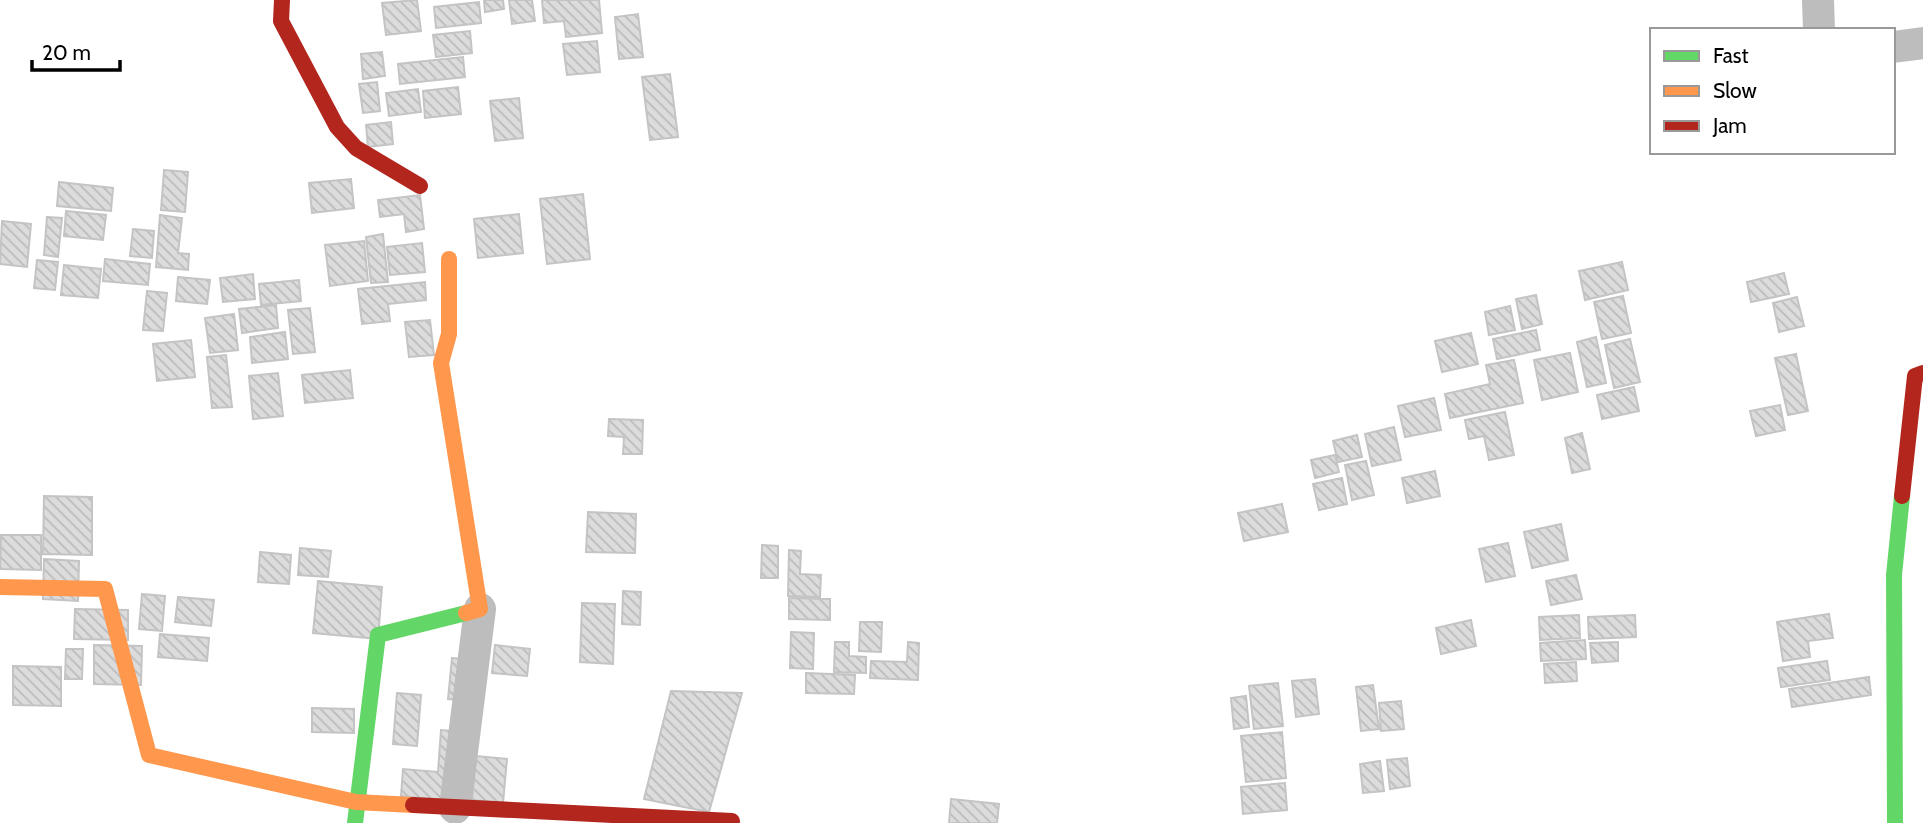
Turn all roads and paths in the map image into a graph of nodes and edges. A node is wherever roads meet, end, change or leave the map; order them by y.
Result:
1 (282, 0) edge
2 (1818, 0) edge
3 (1819, 28) edge
4 (1923, 43) edge
5 (1895, 47) edge
6 (420, 186) dead end
7 (449, 259) dead end
8 (1923, 373) edge
9 (0, 587) edge
10 (480, 609) junction
11 (356, 802) junction
12 (455, 808) junction
13 (732, 821) edge
14 (355, 823) edge
15 (1895, 823) edge

1 - 6 street
2 - 3 street
4 - 5 street
7 - 10 street
8 - 15 street
9 - 11 street
10 - 11 street
10 - 12 street
11 - 12 street
11 - 14 street
12 - 13 street

